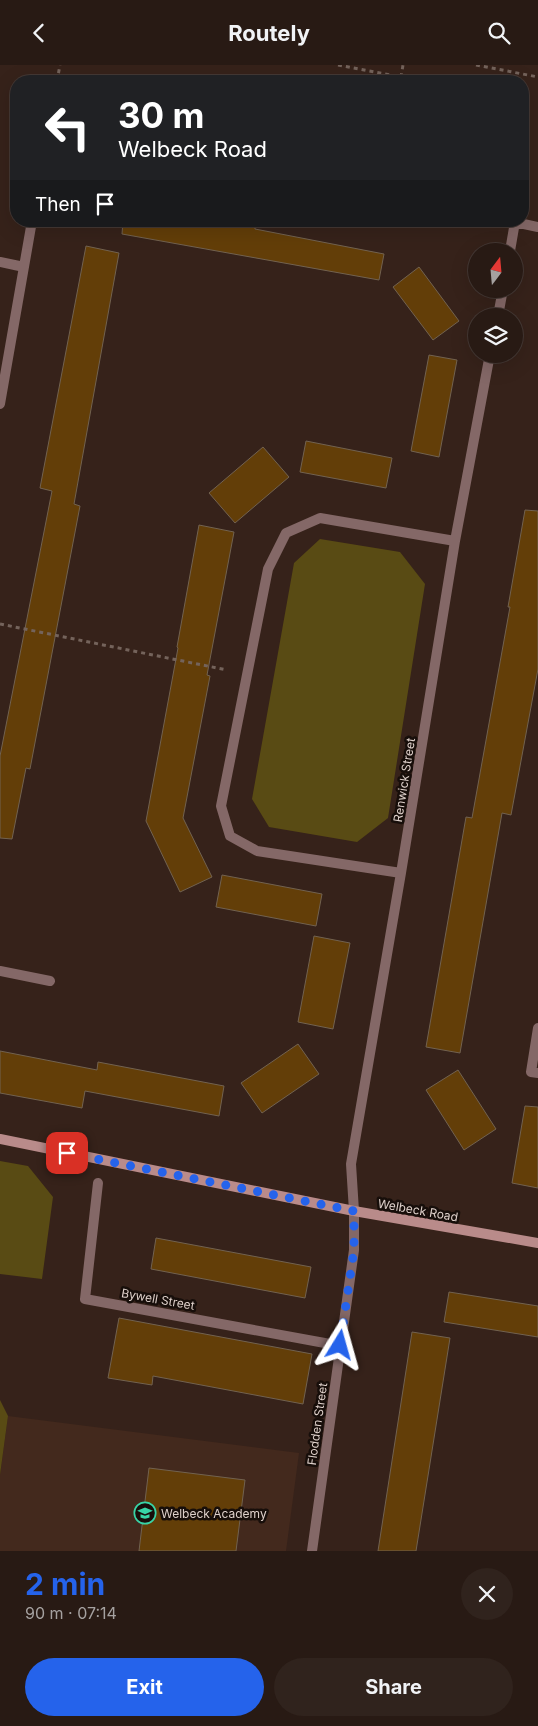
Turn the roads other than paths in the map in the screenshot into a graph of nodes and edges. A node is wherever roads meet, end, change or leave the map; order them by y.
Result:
1 (31, 227) edge
2 (512, 227) edge
3 (511, 243) edge
4 (0, 262) edge
5 (24, 267) junction
6 (488, 363) edge
7 (2, 376) edge
8 (0, 404) edge
9 (455, 541) junction
10 (401, 873) junction
11 (0, 971) edge
12 (50, 981) dead end
13 (538, 1028) edge
14 (538, 1073) edge
15 (0, 1139) edge
16 (98, 1183) dead end
17 (354, 1211) junction
18 (538, 1243) edge
19 (340, 1345) junction
20 (312, 1551) edge

1 - 5 street
2 - 3 street
4 - 5 street
5 - 7 street
6 - 9 street, Renwick Street
7 - 8 street
9 - 10 street, Renwick Street
9 - 10 street
10 - 17 street, Renwick Street
11 - 12 street
13 - 14 street
15 - 17 main road, Welbeck Road
16 - 19 street, Bywell Street
17 - 18 main road, Welbeck Road
17 - 19 street, Flodden Street
19 - 20 street, Flodden Street

